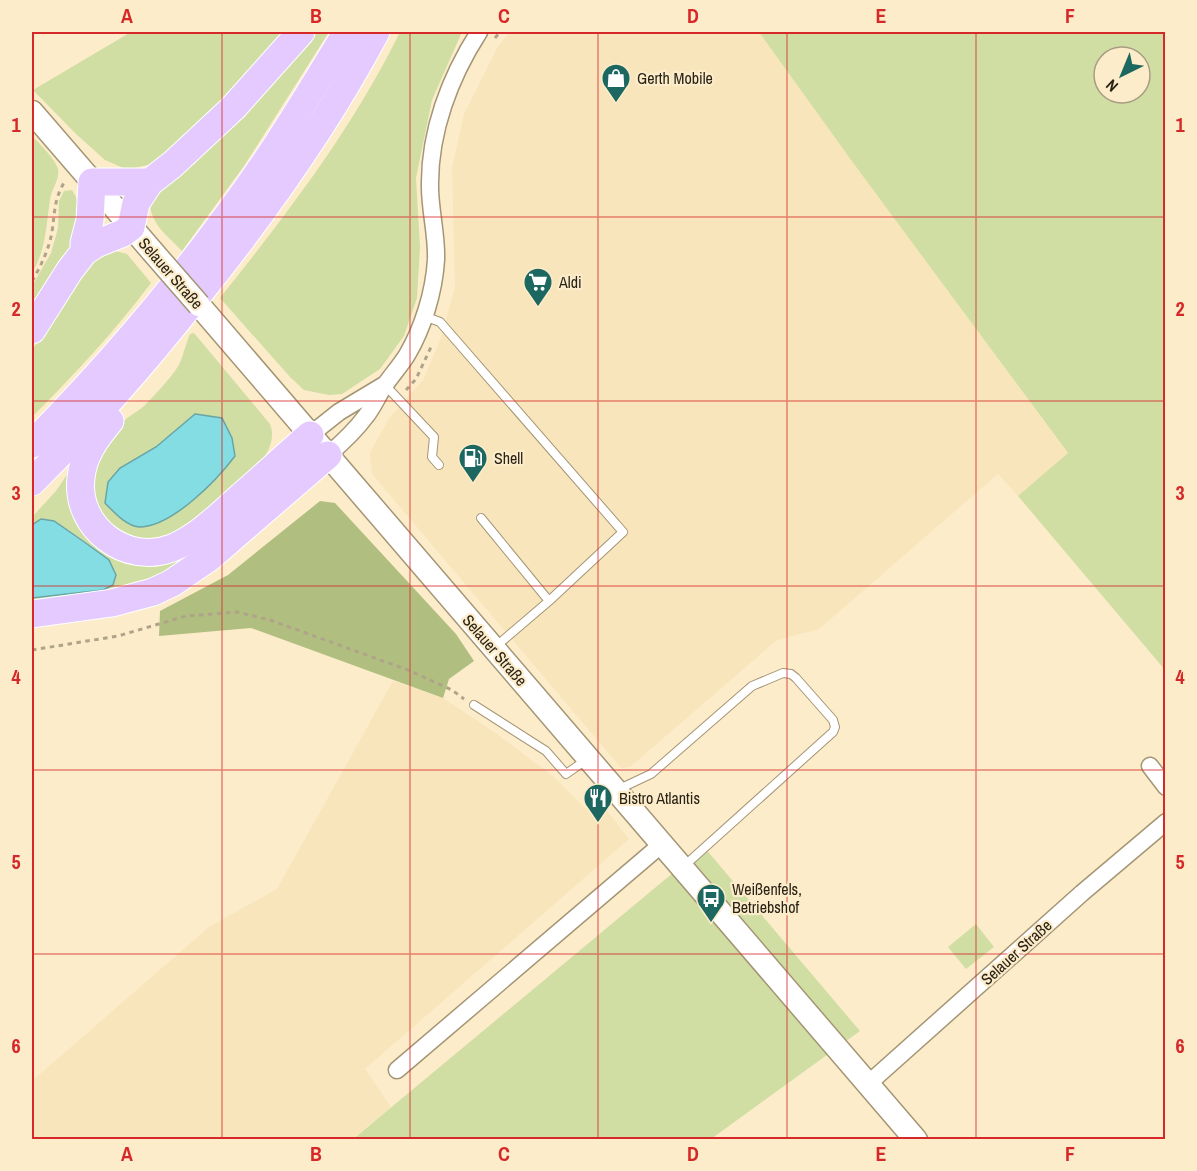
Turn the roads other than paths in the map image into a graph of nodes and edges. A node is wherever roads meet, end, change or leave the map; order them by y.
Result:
1 (301, 32) edge
2 (346, 32) edge
3 (376, 32) edge
4 (479, 32) edge
5 (32, 112) edge
6 (81, 178) junction
7 (150, 182) junction
8 (131, 227) junction
9 (84, 252) junction
10 (424, 316) junction
11 (32, 330) edge
12 (143, 364) junction
13 (385, 385) junction
14 (310, 435) junction
15 (32, 444) edge
16 (328, 455) junction
17 (439, 465) dead end
18 (32, 482) edge
19 (481, 518) dead end
20 (549, 602) junction
21 (32, 614) edge
22 (494, 648) junction
23 (474, 705) road end
24 (589, 759) junction
25 (1150, 766) dead end
26 (1166, 787) edge
27 (617, 791) junction
28 (1166, 822) edge
29 (662, 844) junction
30 (683, 868) junction
31 (397, 1070) dead end
32 (868, 1084) junction
33 (916, 1140) edge

1 - 7 highway
2 - 15 highway
3 - 12 highway
4 - 10 street
5 - 6 main road, Selauer Straße
6 - 7 highway
6 - 8 main road, Selauer Straße
6 - 9 highway
7 - 8 highway
8 - 9 highway
8 - 14 main road, Selauer Straße, bridge
9 - 11 highway
10 - 13 street
10 - 20 lane
12 - 14 highway
12 - 18 highway
13 - 14 street
13 - 16 street
13 - 17 lane
14 - 16 main road, Selauer Straße
16 - 21 highway
16 - 22 main road, Selauer Straße
19 - 20 lane
20 - 22 lane
22 - 24 main road, Selauer Straße
23 - 24 lane
24 - 27 main road, Selauer Straße
25 - 26 street
27 - 29 main road, Selauer Straße
27 - 30 lane
28 - 32 street, Selauer Straße
29 - 30 main road, Selauer Straße
29 - 31 street
30 - 32 main road, Selauer Straße
32 - 33 main road, Selauer Straße

